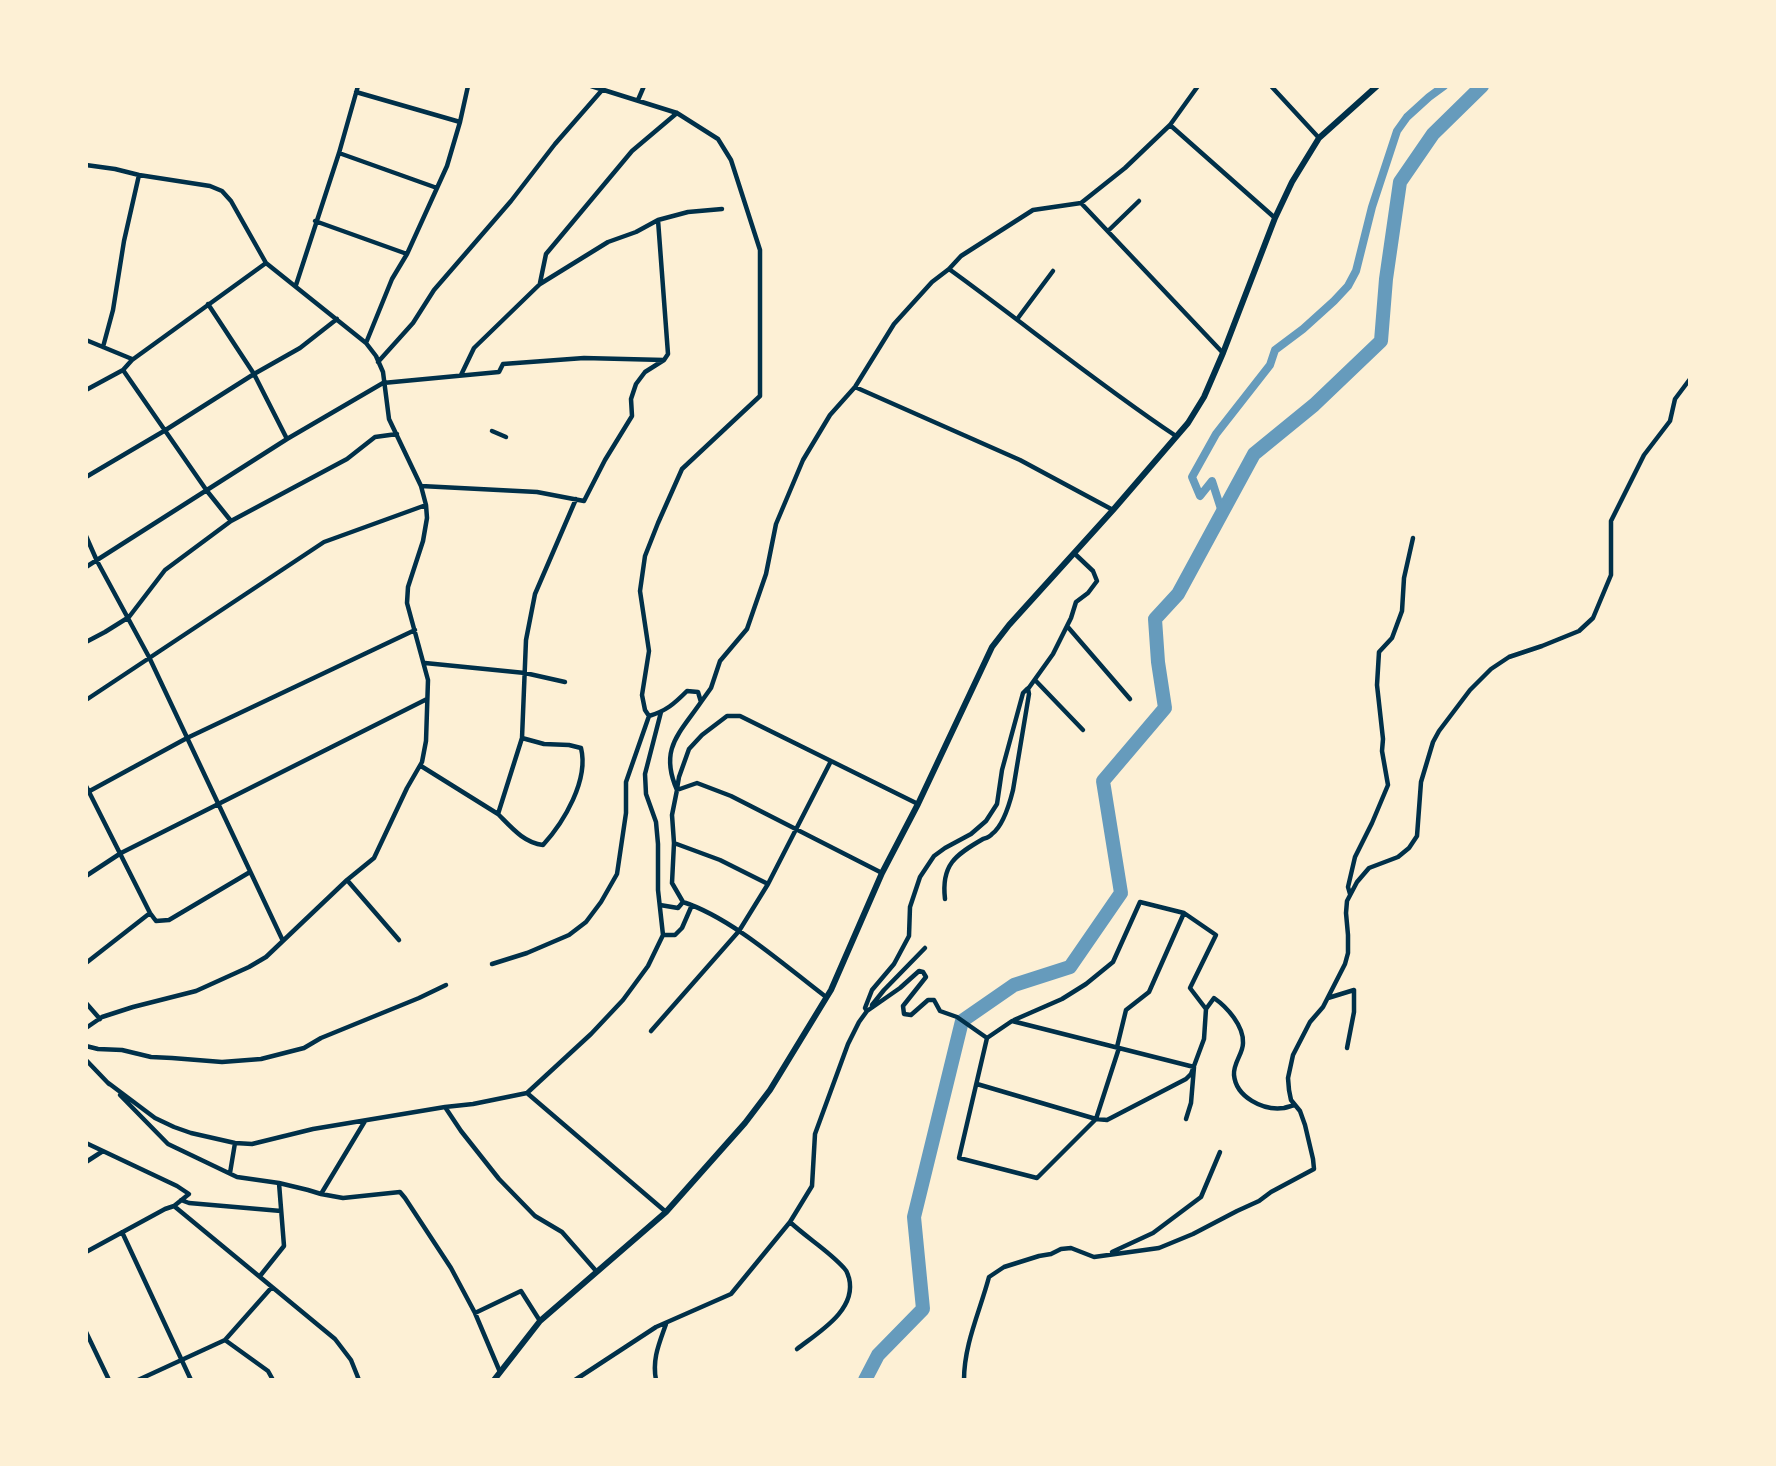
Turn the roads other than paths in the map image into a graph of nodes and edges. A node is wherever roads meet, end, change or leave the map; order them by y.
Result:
1 (358, 86) edge
2 (468, 86) edge
3 (591, 86) edge
4 (644, 86) edge
5 (1198, 86) edge
6 (1271, 86) edge
7 (1377, 86) edge
8 (603, 89) junction
9 (356, 92) junction
10 (638, 100) junction
11 (677, 113) junction
12 (460, 122) junction
13 (1170, 125) junction
14 (1319, 138) junction
15 (339, 153) junction
16 (86, 165) edge
17 (139, 175) junction
18 (436, 188) junction
19 (1139, 201) dead end
20 (1081, 203) junction
21 (722, 209) dead end
22 (1275, 218) junction
23 (658, 220) junction
24 (315, 221) junction
25 (1108, 231) junction
26 (407, 254) junction
27 (266, 263) junction
28 (949, 269) junction
29 (1053, 271) dead end
30 (540, 284) junction
31 (296, 285) junction
32 (208, 304) junction
33 (1018, 318) junction
34 (337, 319) junction
35 (86, 340) edge
36 (366, 343) junction
37 (103, 346) junction
38 (1223, 353) junction
39 (132, 360) junction
40 (664, 360) junction
41 (378, 362) junction
42 (123, 370) junction
43 (254, 374) junction
44 (460, 376) junction
45 (1690, 379) edge
46 (383, 383) junction
47 (855, 387) junction
48 (86, 390) edge
49 (164, 431) junction
50 (492, 431) dead end
51 (397, 434) junction
52 (1176, 436) junction
53 (506, 437) dead end
54 (287, 439) junction
55 (86, 477) edge
56 (421, 486) junction
57 (207, 491) junction
58 (576, 499) junction
59 (426, 505) junction
60 (1113, 510) junction
61 (231, 520) junction
62 (86, 536) edge
63 (1413, 538) dead end
64 (1074, 553) junction
65 (97, 561) junction
66 (86, 567) edge
67 (129, 617) junction
68 (1067, 626) junction
69 (415, 630) junction
70 (86, 642) edge
71 (149, 657) junction
72 (425, 663) junction
73 (525, 673) junction
74 (1035, 680) junction
75 (565, 682) dead end
76 (1028, 689) junction
77 (428, 699) junction
78 (1130, 699) dead end
79 (86, 700) edge
80 (701, 702) junction
81 (661, 712) junction
82 (649, 716) junction
83 (1083, 730) dead end
84 (187, 738) junction
85 (522, 738) junction
86 (831, 761) junction
87 (421, 766) junction
88 (87, 790) edge
89 (677, 790) junction
90 (219, 804) junction
91 (918, 804) junction
92 (498, 814) junction
93 (797, 830) junction
94 (674, 843) junction
95 (121, 853) junction
96 (250, 872) junction
97 (882, 873) junction
98 (86, 876) edge
99 (347, 880) junction
100 (768, 884) junction
101 (1350, 895) junction
102 (945, 898) dead end
103 (683, 902) junction
104 (660, 905) junction
105 (692, 905) junction
106 (150, 913) junction
107 (1184, 913) junction
108 (739, 931) junction
109 (663, 934) junction
110 (398, 940) dead end
111 (283, 941) junction
112 (925, 948) dead end
113 (86, 962) edge
114 (492, 964) dead end
115 (446, 985) dead end
116 (827, 998) junction
117 (1327, 999) junction
118 (86, 1003) edge
119 (1206, 1009) junction
120 (867, 1011) junction
121 (100, 1019) junction
122 (1012, 1021) junction
123 (86, 1028) edge
124 (652, 1031) dead end
125 (987, 1038) junction
126 (86, 1046) edge
127 (1118, 1047) junction
128 (1347, 1048) dead end
129 (86, 1060) edge
130 (1194, 1067) junction
131 (107, 1082) junction
132 (977, 1084) junction
133 (527, 1093) junction
134 (1295, 1105) junction
135 (444, 1107) junction
136 (1096, 1119) junction
137 (1186, 1119) dead end
138 (365, 1120) junction
139 (86, 1143) edge
140 (235, 1143) junction
141 (103, 1151) junction
142 (1220, 1152) dead end
143 (86, 1162) edge
144 (230, 1173) junction
145 (279, 1183) junction
146 (321, 1194) junction
147 (181, 1200) junction
148 (174, 1206) junction
149 (281, 1210) junction
150 (666, 1212) junction
151 (790, 1222) junction
152 (122, 1232) junction
153 (86, 1252) edge
154 (1105, 1255) junction
155 (597, 1272) junction
156 (260, 1276) junction
157 (272, 1287) junction
158 (475, 1313) junction
159 (540, 1321) junction
160 (667, 1322) junction
161 (86, 1332) edge
162 (225, 1340) junction
163 (797, 1349) dead end
164 (181, 1359) junction
165 (500, 1372) junction
166 (109, 1380) edge
167 (138, 1380) edge
168 (191, 1380) edge
169 (273, 1380) edge
170 (359, 1380) edge
171 (494, 1380) edge
172 (575, 1380) edge
173 (656, 1380) edge
174 (964, 1380) edge

1 - 9 street
2 - 12 street
3 - 8 street
4 - 10 street
5 - 13 street
6 - 14 street
7 - 14 main road
8 - 10 street
8 - 41 street
9 - 12 street
9 - 15 street
10 - 11 street
11 - 30 street
11 - 82 street
12 - 18 street
13 - 20 street
13 - 22 street
14 - 22 main road
15 - 18 street
15 - 24 street
16 - 17 street
17 - 27 street
17 - 37 street
18 - 26 street
19 - 25 street
20 - 25 street
20 - 28 street
21 - 23 street
22 - 38 main road
23 - 30 street
23 - 40 street
24 - 26 street
24 - 31 street
25 - 38 street
26 - 36 street
27 - 31 street
27 - 32 street
28 - 33 street
28 - 47 street
29 - 33 street
30 - 44 street
31 - 34 street
32 - 39 street
32 - 43 street
33 - 52 street
34 - 36 street
34 - 43 street
35 - 37 street
36 - 41 street
37 - 39 street
38 - 52 main road
39 - 42 street
40 - 44 street
40 - 58 street
41 - 46 street
42 - 48 street
42 - 49 street
43 - 49 street
43 - 54 street
44 - 46 street
45 - 101 street
46 - 51 street
46 - 54 street
47 - 60 street
47 - 80 street
49 - 55 street
49 - 57 street
50 - 53 street
51 - 56 street
51 - 61 street
52 - 60 main road
54 - 57 street
56 - 58 street
56 - 59 street
57 - 61 street
57 - 65 street
58 - 73 street
59 - 69 street
59 - 71 street
60 - 64 main road
61 - 67 street
62 - 65 street
63 - 101 street
64 - 68 street
64 - 91 main road
65 - 66 street
65 - 67 street
67 - 70 street
67 - 71 street
68 - 74 street
68 - 78 street
69 - 72 street
69 - 84 street
71 - 79 street
71 - 84 street
72 - 73 street
72 - 77 street
73 - 75 street
73 - 85 street
74 - 76 street
74 - 83 street
76 - 102 street
76 - 120 street
77 - 87 street
77 - 90 street
80 - 81 street
80 - 89 street
81 - 82 street
81 - 104 street
82 - 114 street
84 - 88 street
84 - 90 street
85 - 92 street
85 - 92 street
86 - 89 street
86 - 91 street
86 - 93 street
87 - 92 street
87 - 99 street
88 - 95 street
89 - 93 street
89 - 94 street
90 - 95 street
90 - 96 street
91 - 97 main road
93 - 97 street
93 - 100 street
94 - 100 street
94 - 103 street
95 - 98 street
95 - 106 street
96 - 106 street
96 - 111 street
97 - 116 main road
99 - 110 street
99 - 111 street
100 - 108 street
101 - 117 street
103 - 104 street
103 - 105 street
104 - 109 street
105 - 108 street
105 - 109 street
106 - 113 street
107 - 119 street
107 - 122 street
107 - 127 street
108 - 116 street
108 - 124 street
109 - 133 street
111 - 121 street
112 - 120 street
115 - 126 street
116 - 150 main road
117 - 128 street
117 - 134 street
118 - 121 street
119 - 130 street
119 - 134 street
120 - 125 street
120 - 151 street
121 - 123 street
122 - 125 street
122 - 127 street
125 - 132 street
127 - 130 street
127 - 136 street
129 - 131 street
130 - 136 street
130 - 137 street
131 - 140 street
131 - 144 street
132 - 136 street
132 - 136 street
133 - 135 street
133 - 150 street
134 - 154 street
135 - 138 street
135 - 155 street
138 - 140 street
138 - 146 street
139 - 141 street
140 - 144 street
141 - 143 street
141 - 147 street
142 - 154 street
144 - 145 street
145 - 146 street
145 - 149 street
146 - 158 street
147 - 148 street
147 - 149 street
148 - 152 street
148 - 156 street
149 - 156 street
150 - 155 main road
151 - 160 street
151 - 163 street
152 - 153 street
152 - 164 street
154 - 174 street
155 - 159 main road
156 - 157 street
157 - 162 street
157 - 170 street
158 - 159 street
158 - 165 street
159 - 165 main road
160 - 172 street
160 - 173 street
161 - 166 street
162 - 164 street
162 - 169 street
164 - 167 street
164 - 168 street
165 - 171 main road

